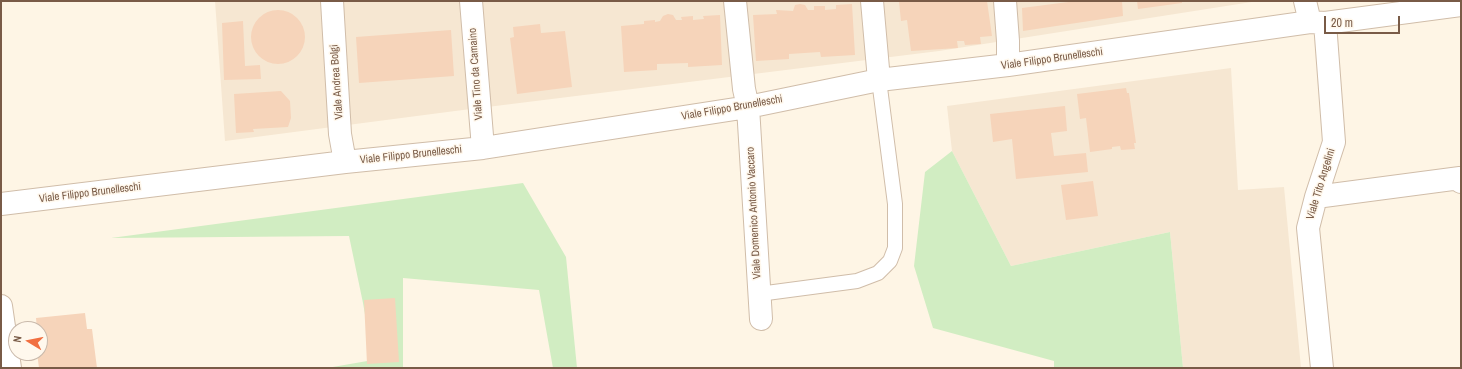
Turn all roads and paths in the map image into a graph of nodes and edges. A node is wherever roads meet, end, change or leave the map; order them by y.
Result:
1 (332, 1) edge
2 (471, 1) edge
3 (735, 1) edge
4 (872, 1) edge
5 (1005, 1) edge
6 (1305, 1) edge
7 (1461, 5) edge
8 (1317, 23) junction
9 (1008, 65) junction
10 (879, 80) junction
11 (748, 107) junction
12 (483, 148) junction
13 (345, 162) junction
14 (1461, 182) edge
15 (1316, 197) junction
16 (1, 204) edge
17 (759, 294) junction
18 (1, 306) edge
19 (761, 319) dead end
20 (10, 368) edge
21 (1322, 368) edge

1 - 13 street, Viale Andrea Bolgi
2 - 12 street, Viale Tino da Camaino
3 - 11 street, Viale Domenico Antonio Vaccaro
4 - 10 street
5 - 9 street
6 - 8 street, Viale Tito Angelini
7 - 8 street, Viale Filippo Brunelleschi
8 - 9 street, Viale Filippo Brunelleschi
8 - 15 street, Viale Tito Angelini
9 - 10 street, Viale Filippo Brunelleschi
10 - 11 street, Viale Filippo Brunelleschi
10 - 17 lane
11 - 12 street, Viale Filippo Brunelleschi
11 - 17 street, Viale Domenico Antonio Vaccaro
12 - 13 street, Viale Filippo Brunelleschi
13 - 16 street, Viale Filippo Brunelleschi
14 - 15 street
15 - 21 street, Viale Tito Angelini
17 - 19 street, Viale Domenico Antonio Vaccaro
18 - 20 street

